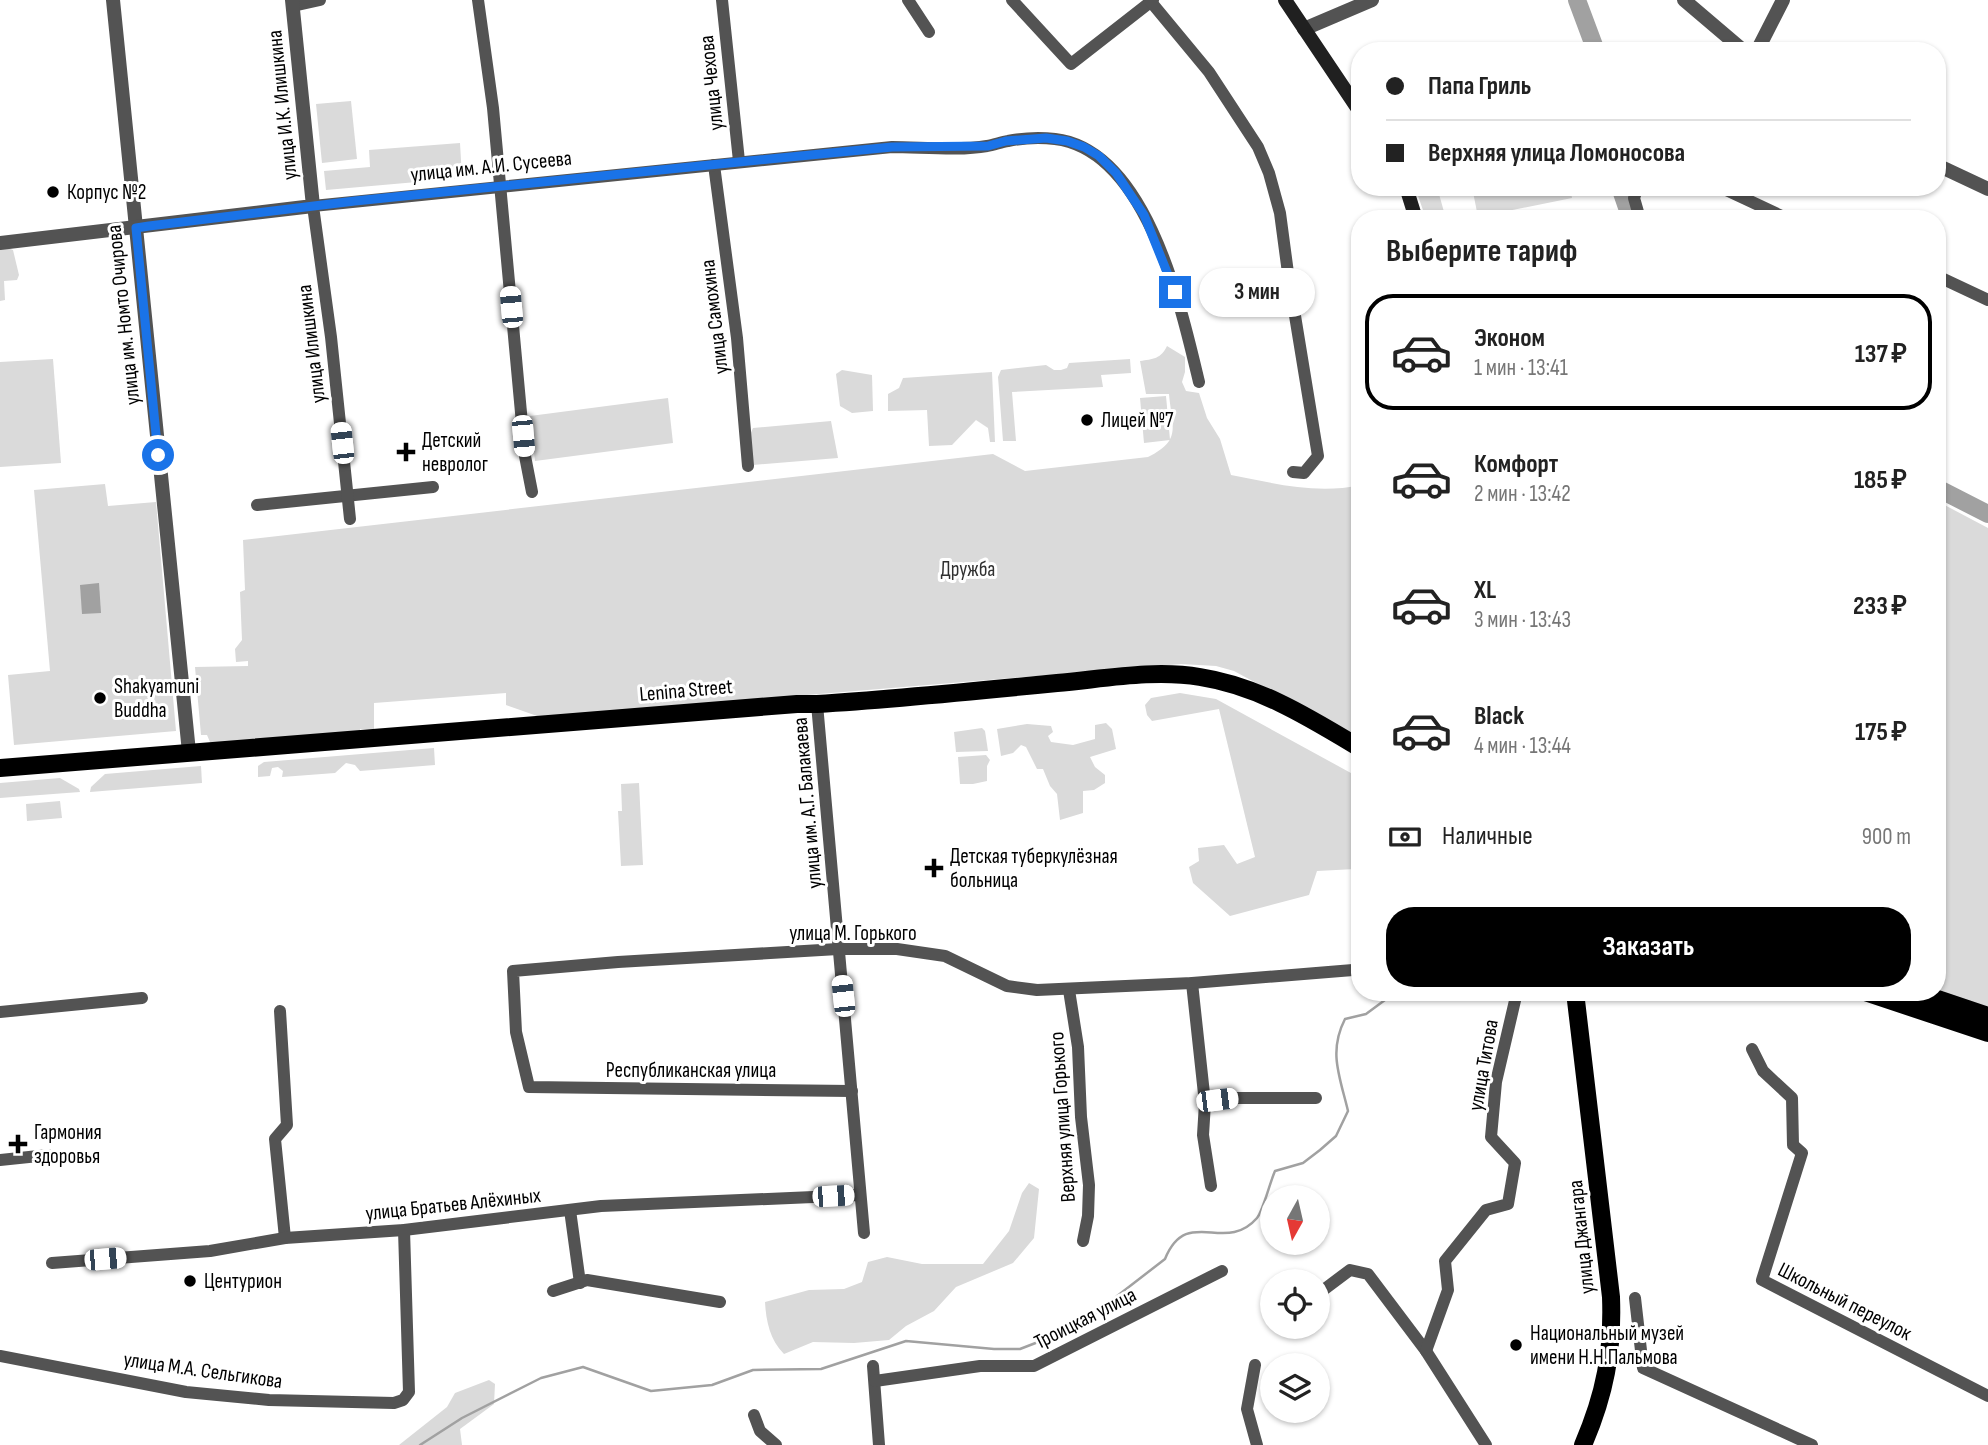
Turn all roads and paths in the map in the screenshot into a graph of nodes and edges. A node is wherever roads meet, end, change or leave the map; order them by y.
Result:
1 (113, 0) edge
2 (320, 0) edge
3 (478, 0) edge
4 (722, 0) edge
5 (908, 0) edge
6 (1012, 0) edge
7 (1285, 0) edge
8 (1372, 0) edge
9 (1684, 0) edge
10 (1783, 0) edge
11 (1152, 1) edge
12 (293, 3) edge
13 (1304, 29) junction
14 (929, 32) dead end
15 (1733, 42) edge
16 (1762, 42) edge
17 (1351, 99) edge
18 (739, 162) junction
19 (714, 165) junction
20 (1946, 169) edge
21 (499, 187) junction
22 (1988, 189) edge
23 (1739, 196) edge
24 (313, 206) junction
25 (1769, 210) edge
26 (136, 228) junction
27 (0, 243) edge
28 (1946, 280) edge
29 (1988, 300) edge
30 (1199, 382) dead end
31 (748, 466) dead end
32 (1293, 472) dead end
33 (433, 487) dead end
34 (532, 492) dead end
35 (347, 496) junction
36 (257, 505) dead end
37 (349, 519) dead end
38 (817, 704) junction
39 (1351, 743) edge
40 (189, 752) junction
41 (0, 768) edge
42 (838, 949) junction
43 (1351, 970) edge
44 (1192, 983) junction
45 (1069, 990) junction
46 (142, 998) dead end
47 (1515, 1001) edge
48 (1577, 1001) edge
49 (1582, 1001) edge
50 (1892, 1001) edge
51 (1944, 1001) edge
52 (279, 1011) dead end
53 (0, 1012) edge
54 (1988, 1016) edge
55 (1580, 1020) junction
56 (1988, 1033) edge
57 (1752, 1049) dead end
58 (529, 1087) joint
59 (852, 1091) junction
60 (1316, 1098) dead end
61 (1205, 1102) junction
62 (48, 1155) dead end
63 (0, 1160) edge
64 (1211, 1186) dead end
65 (859, 1195) junction
66 (570, 1210) junction
67 (404, 1230) junction
68 (864, 1233) dead end
69 (285, 1238) junction
70 (1083, 1241) dead end
71 (52, 1263) dead end
72 (1222, 1271) dead end
73 (580, 1283) junction
74 (1330, 1285) edge
75 (553, 1291) dead end
76 (1635, 1298) dead end
77 (720, 1302) dead end
78 (1426, 1351) junction
79 (0, 1356) edge
80 (1255, 1365) dead end
81 (873, 1366) dead end
82 (875, 1381) junction
83 (1988, 1396) edge
84 (754, 1415) dead end
85 (776, 1445) edge
86 (879, 1445) edge
87 (1257, 1445) edge
88 (1486, 1445) edge
89 (1583, 1445) edge
90 (1812, 1445) edge

1 - 26 street, улица им. Номто Очирова
2 - 12 street
3 - 21 street
4 - 18 street, улица Чехова
5 - 14 street
6 - 11 street
7 - 13 main road
8 - 13 street
9 - 15 street
10 - 16 street
11 - 32 street
12 - 24 street, улица И.К. Илишкина
13 - 17 main road
18 - 19 street, улица им. А.И. Сусеева
18 - 30 street, улица им. А.И. Сусеева
19 - 21 street, улица им. А.И. Сусеева
19 - 31 street, улица Самохина
20 - 22 street
21 - 24 street, улица им. А.И. Сусеева
21 - 34 street
23 - 25 street
24 - 26 street, улица им. А.И. Сусеева
24 - 35 street, улица Илишкина
26 - 27 street, улица им. А.И. Сусеева
26 - 40 street, улица им. Номто Очирова
28 - 29 street
33 - 35 street
35 - 36 street
35 - 37 street, улица Илишкина
38 - 39 main road, Lenina Street
38 - 40 main road, Lenina Street
38 - 42 street, улица им. А.Г. Балакаева
40 - 41 main road, Lenina Street
42 - 45 street, улица М. Горького
42 - 58 street, улица М. Горького
42 - 59 street, улица им. А.Г. Балакаева
43 - 44 street, улица М. Горького
44 - 45 street, улица М. Горького
44 - 61 street
45 - 70 street, Верхняя улица Горького
46 - 53 street
47 - 78 street, улица Титова
48 - 55 main road, улица Джангара
49 - 55 main road, улица Джангара
50 - 56 main road
51 - 54 main road
52 - 69 street
55 - 89 main road, улица Джангара
57 - 83 street, Школьный переулок
58 - 59 street, Республиканская улица
59 - 65 street, улица им. А.Г. Балакаева
60 - 61 street
61 - 64 street
62 - 63 street
65 - 66 street, улица Братьев Алёхиных
65 - 68 street, улица им. А.Г. Балакаева
66 - 67 street, улица Братьев Алёхиных
66 - 73 street
67 - 69 street, улица Братьев Алёхиных
67 - 79 street, улица М.А. Сельгикова
69 - 71 street, улица Братьев Алёхиных
72 - 82 street, Троицкая улица
73 - 75 street
73 - 77 street
74 - 78 street
76 - 90 street
78 - 88 street
80 - 87 street
81 - 82 street
82 - 86 street
84 - 85 street

